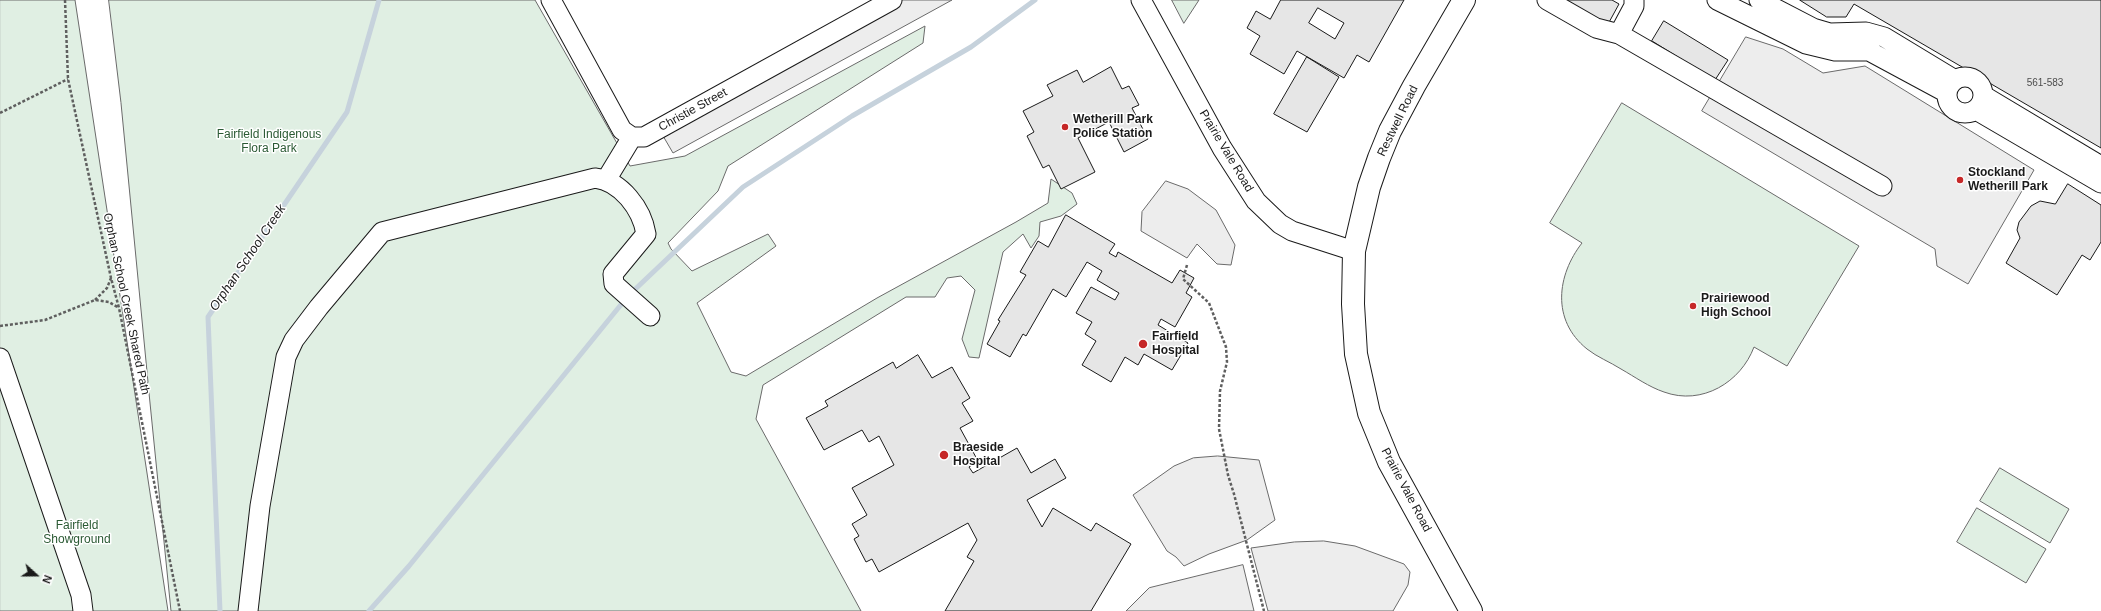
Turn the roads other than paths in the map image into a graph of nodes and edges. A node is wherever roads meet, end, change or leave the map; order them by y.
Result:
1 (551, 0) edge
2 (892, 0) edge
3 (1141, 0) edge
4 (1464, 0) edge
5 (1547, 0) edge
6 (1634, 0) edge
7 (1717, 0) edge
8 (1759, 0) edge
9 (1619, 34) junction
10 (1951, 86) junction
11 (1980, 103) junction
12 (632, 137) junction
13 (2101, 166) edge
14 (606, 180) junction
15 (2101, 183) edge
16 (1882, 186) dead end
17 (1354, 251) junction
18 (650, 316) dead end
19 (0, 358) edge
20 (83, 611) edge
21 (248, 611) edge
22 (1471, 611) edge

1 - 12 street
2 - 12 street, Christie Street
3 - 17 street, Prairie Vale Road
4 - 17 main road, Restwell Road
5 - 9 street
6 - 9 street
7 - 10 street
8 - 10 street
9 - 16 street
10 - 11 street
10 - 11 street
11 - 13 street
11 - 15 street
12 - 14 street
14 - 18 street
14 - 21 street
17 - 22 main road, Prairie Vale Road
19 - 20 street

